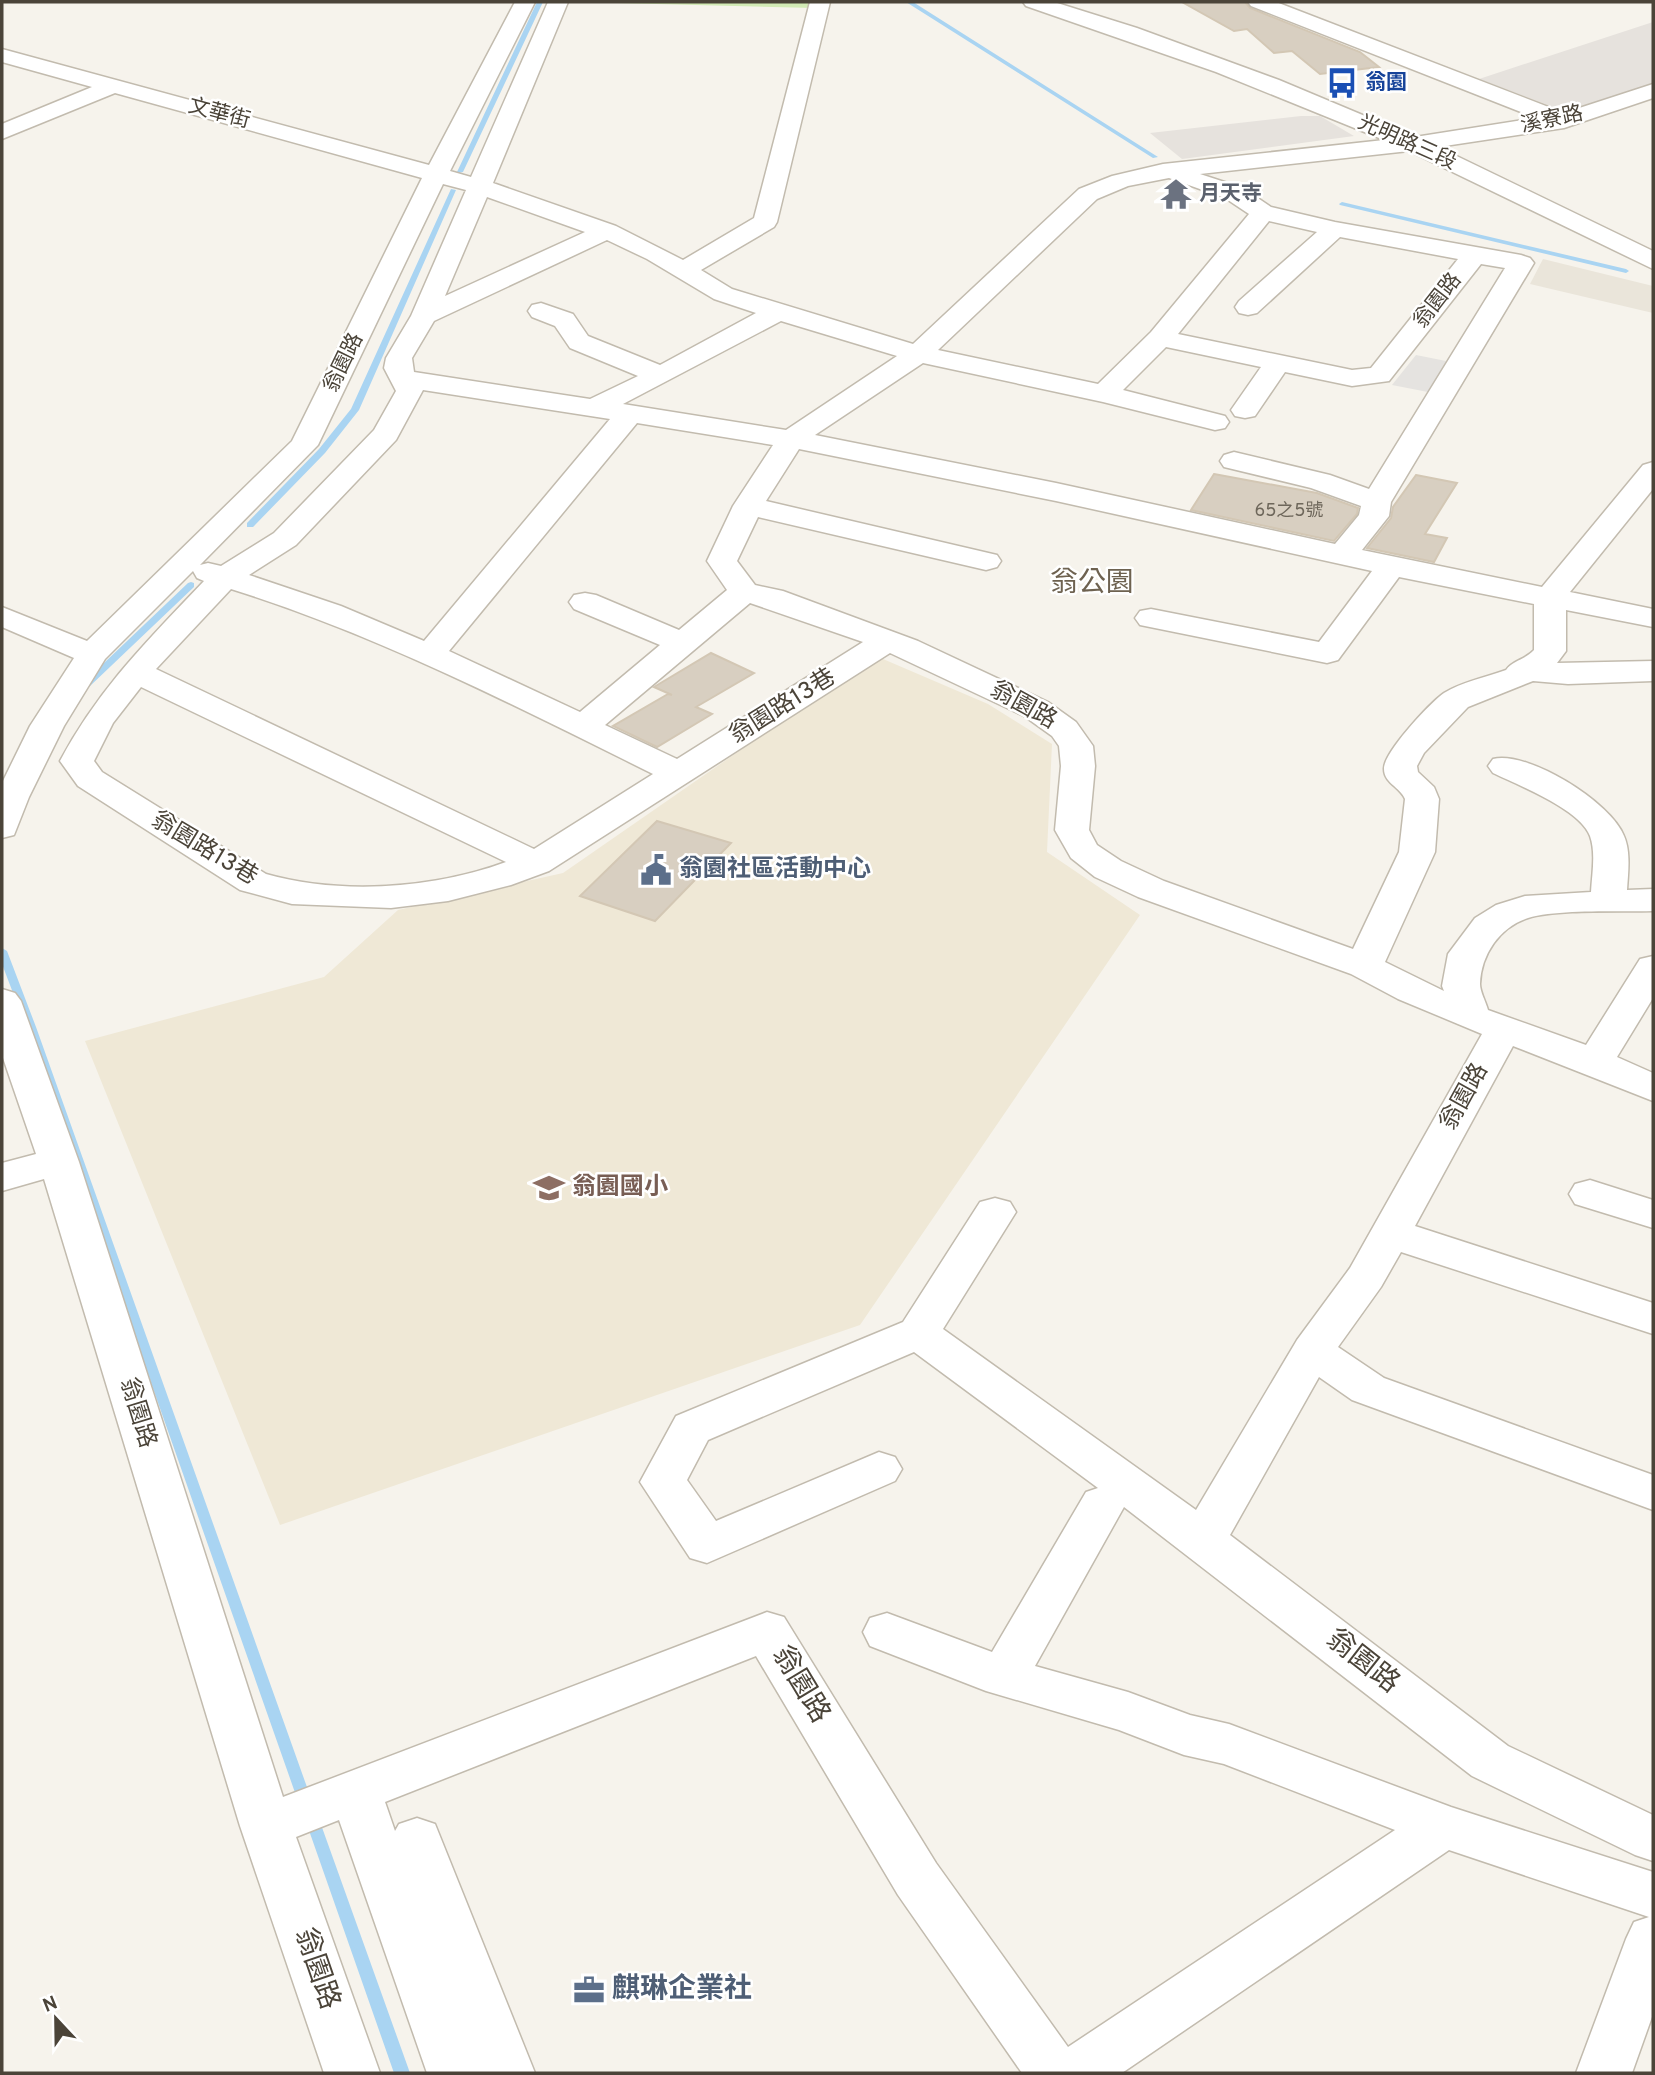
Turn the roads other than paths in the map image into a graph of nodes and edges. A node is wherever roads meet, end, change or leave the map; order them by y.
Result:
1 (525, 2) edge
2 (558, 2) edge
3 (820, 2) edge
4 (1034, 2) edge
5 (1082, 2) edge
6 (1258, 2) edge
7 (2, 55) edge
8 (113, 86) junction
9 (1653, 91) edge
10 (1564, 121) junction
11 (2, 132) edge
12 (1447, 138) junction
13 (1412, 144) junction
14 (1163, 171) junction
15 (435, 176) junction
16 (478, 186) junction
17 (1263, 212) junction
18 (1335, 229) junction
19 (607, 230) junction
20 (1642, 230) dead end
21 (1475, 255) junction
22 (1653, 261) edge
23 (682, 271) junction
24 (1248, 307) dead end
25 (541, 311) dead end
26 (778, 312) junction
27 (424, 316) junction
28 (1160, 338) junction
29 (918, 354) junction
30 (1277, 364) junction
31 (661, 375) junction
32 (405, 379) junction
33 (1104, 394) junction
34 (594, 408) junction
35 (1245, 411) dead end
36 (628, 416) junction
37 (1215, 422) dead end
38 (791, 439) junction
39 (1234, 461) dead end
40 (1653, 471) edge
41 (1376, 502) junction
42 (748, 506) junction
43 (1343, 554) junction
44 (986, 561) dead end
45 (182, 565) junction
46 (1391, 566) junction
47 (225, 577) junction
48 (744, 592) junction
49 (1550, 597) junction
50 (585, 602) dead end
51 (2, 616) edge
52 (1151, 618) dead end
53 (1653, 618) edge
54 (887, 641) junction
55 (682, 643) junction
56 (431, 653) junction
57 (92, 654) junction
58 (1522, 670) junction
59 (136, 671) junction
60 (1653, 671) edge
61 (582, 727) junction
62 (1505, 766) dead end
63 (678, 773) junction
64 (2, 828) edge
65 (536, 863) junction
66 (1653, 900) edge
67 (1609, 902) junction
68 (1364, 966) junction
69 (1653, 967) edge
70 (2, 1002) edge
71 (1488, 1022) junction
72 (1595, 1062) junction
73 (1653, 1088) edge
74 (59, 1162) junction
75 (2, 1177) edge
76 (1590, 1194) dead end
77 (995, 1212) dead end
78 (1653, 1214) edge
79 (1389, 1233) junction
80 (1653, 1319) edge
81 (918, 1333) junction
82 (1312, 1351) junction
83 (879, 1469) dead end
84 (1653, 1493) edge
85 (1102, 1504) dead end
86 (1203, 1540) junction
87 (887, 1632) dead end
88 (1003, 1677) junction
89 (355, 1791) junction
90 (266, 1826) junction
91 (1443, 1826) junction
92 (1653, 1839) edge
93 (417, 1840) dead end
94 (1653, 1895) edge
95 (1653, 1939) edge
96 (352, 2073) edge
97 (455, 2073) edge
98 (507, 2073) edge
99 (1054, 2073) edge
100 (1076, 2073) edge
101 (1604, 2073) edge

1 - 15 street, 翁園路
2 - 16 street
3 - 23 street
4 - 13 street, 光明路三段
5 - 12 street, 光明路三段
6 - 10 street
7 - 8 street, 文華街
8 - 11 street
8 - 15 street, 文華街
9 - 10 street, 溪寮路
10 - 12 street, 溪寮路
12 - 13 street, 溪寮路
12 - 20 street, 光明路三段
13 - 14 street, 翁園路
13 - 22 street, 光明路三段
14 - 17 street, 翁園路
14 - 29 street, 翁園路
15 - 16 street
15 - 45 street, 翁園路
16 - 19 street
16 - 27 street
17 - 18 street, 翁園路
17 - 28 street
18 - 21 street, 翁園路
18 - 24 street
19 - 23 street
19 - 27 street
21 - 30 street, 翁園路
21 - 41 street
23 - 26 street
25 - 31 street
26 - 29 street
26 - 31 street
27 - 32 street
28 - 30 street, 翁園路
28 - 33 street
29 - 33 street
29 - 38 street, 翁園路
30 - 35 street
31 - 34 street
32 - 34 street
32 - 47 street, 翁園路13巷
33 - 37 street
34 - 36 street
36 - 38 street
36 - 56 street
38 - 42 street, 翁園路
38 - 43 street
39 - 41 street
40 - 49 street
41 - 43 street
42 - 44 street
42 - 48 street, 翁園路
43 - 46 street
45 - 47 street
45 - 57 street, 翁園路
46 - 49 street
46 - 52 street
47 - 56 street
47 - 59 street, 翁園路13巷
48 - 54 street, 翁園路
48 - 55 street
49 - 53 street
49 - 58 street
50 - 55 street
51 - 57 street
54 - 63 street, 翁園路13巷
54 - 68 street, 翁園路
55 - 61 street
56 - 61 street
57 - 64 street, 翁園路
58 - 60 street
58 - 68 street
59 - 65 street
59 - 65 street, 翁園路13巷
61 - 63 street
62 - 67 street
63 - 65 street, 翁園路13巷
66 - 67 street
67 - 71 street
68 - 71 street, 翁園路
69 - 72 street
70 - 74 street, 翁園路
71 - 72 street, 翁園路
71 - 79 street, 翁園路
72 - 73 street, 翁園路
74 - 75 street
74 - 90 street, 翁園路
76 - 78 street
77 - 81 street
79 - 80 street
79 - 82 street, 翁園路
81 - 83 street
81 - 86 street, 翁園路
82 - 84 street
82 - 86 street, 翁園路
85 - 88 street
86 - 92 street, 翁園路
87 - 88 street
88 - 91 street
89 - 90 street, 翁園路
89 - 97 street
89 - 99 street, 翁園路
90 - 96 street, 翁園路
91 - 94 street
91 - 100 street
93 - 98 street
95 - 101 street

